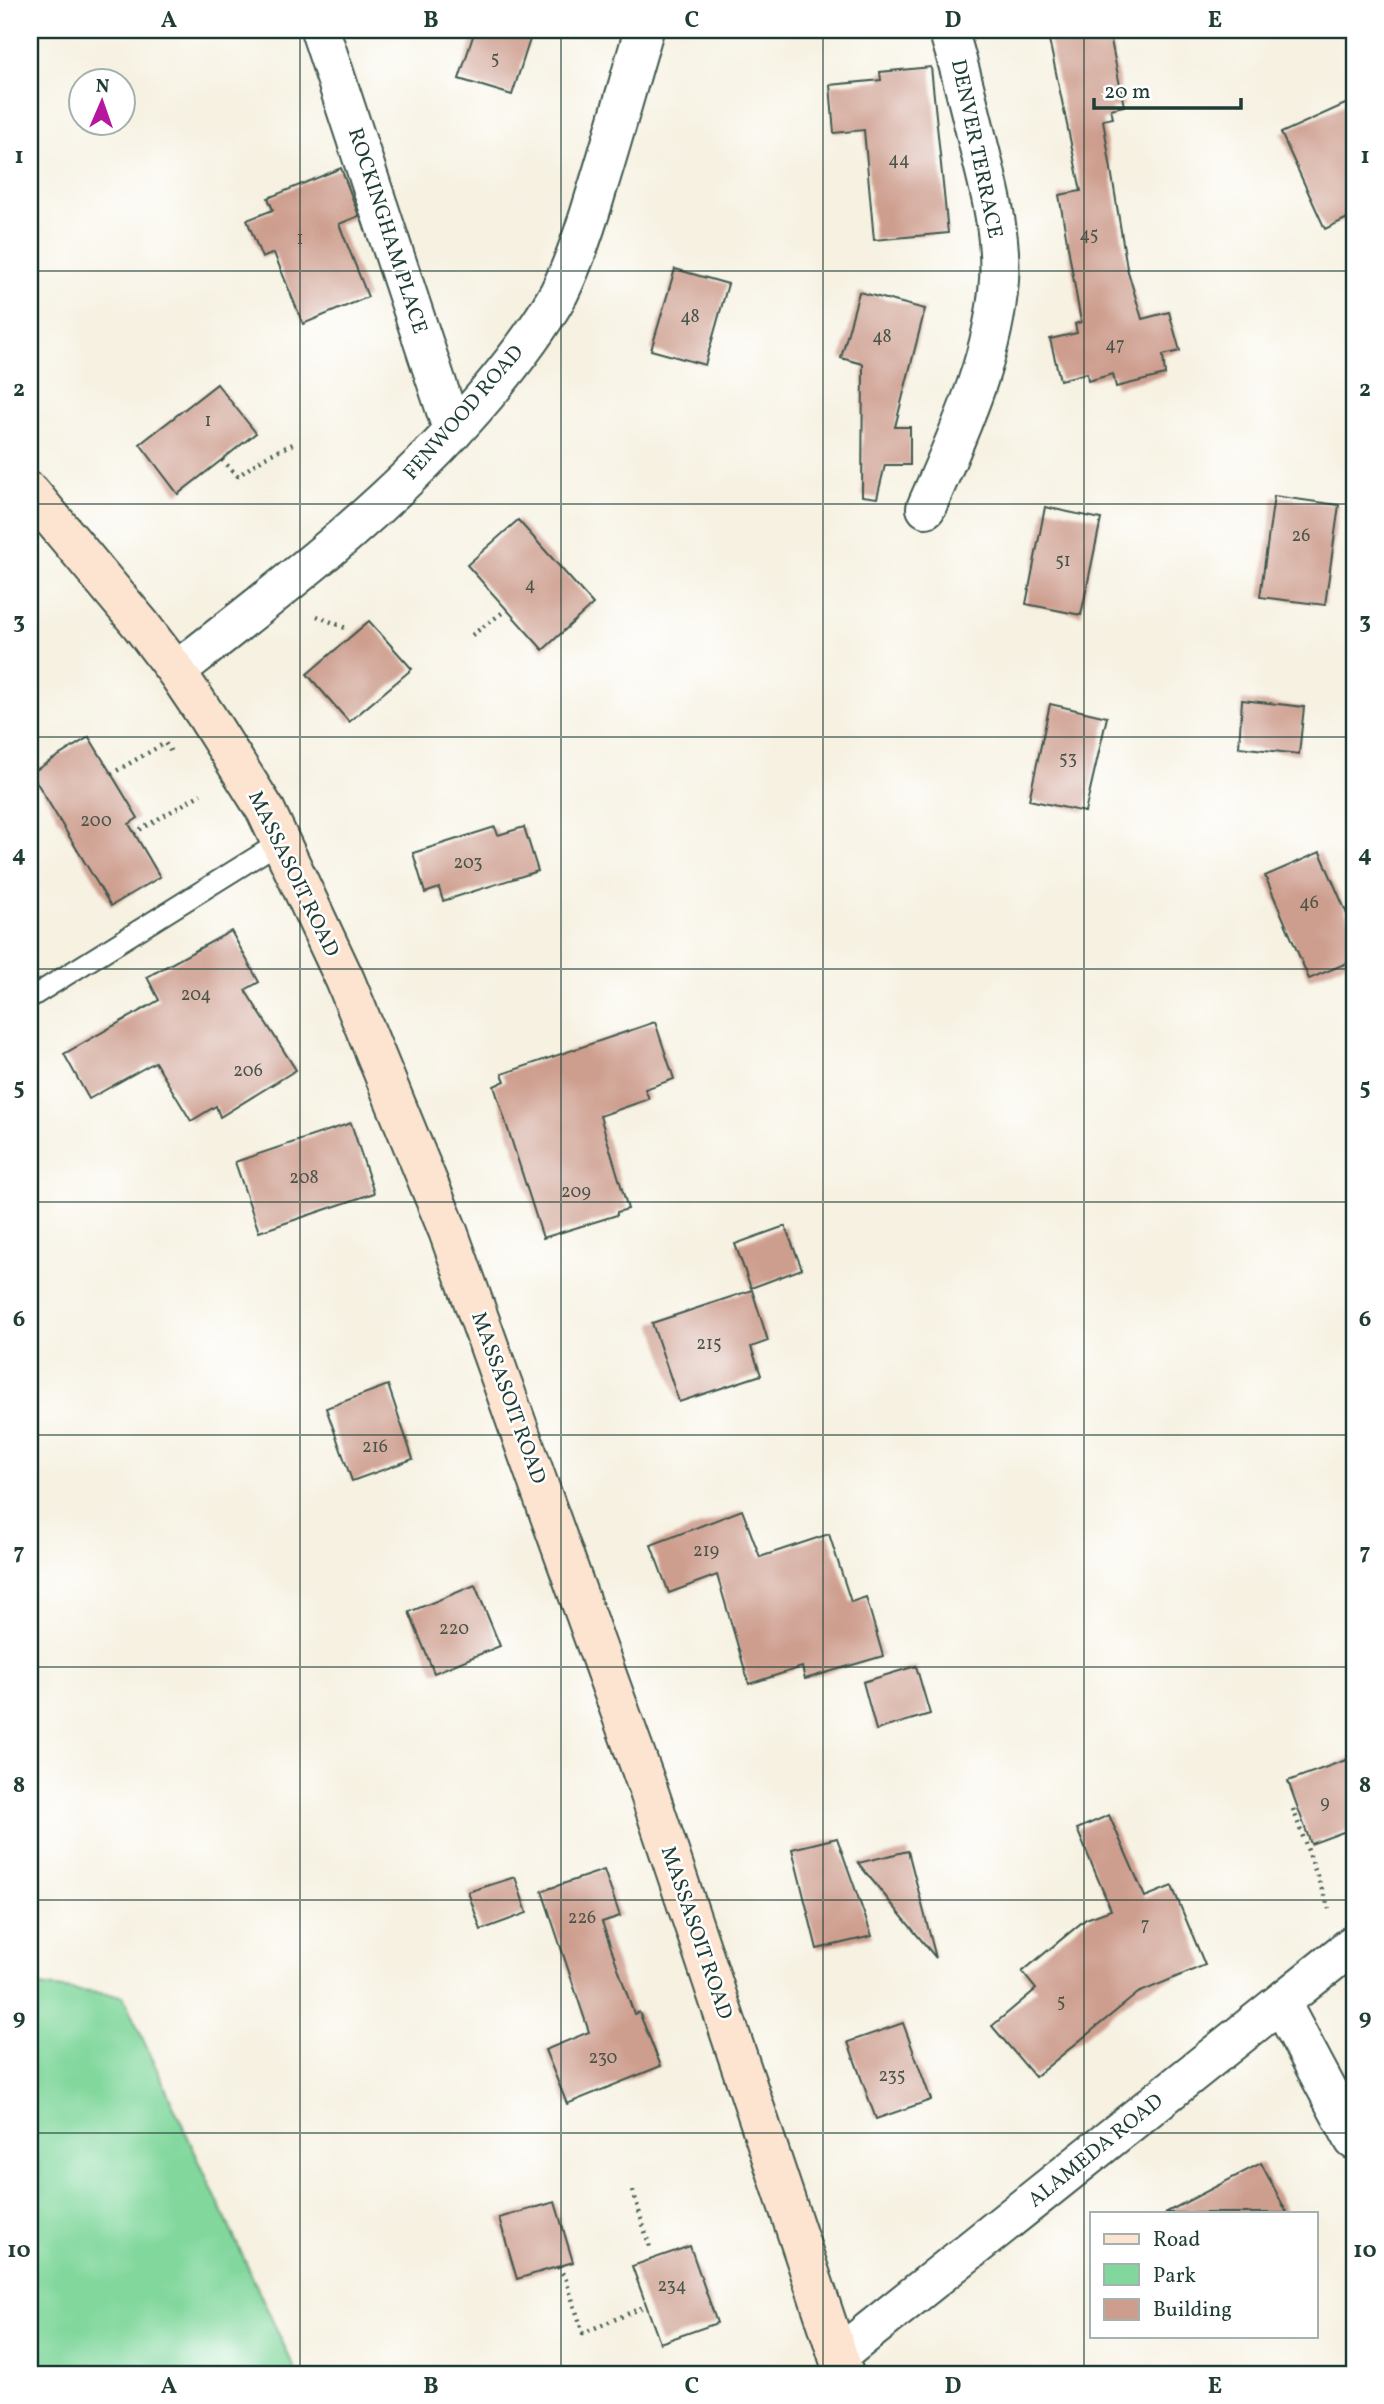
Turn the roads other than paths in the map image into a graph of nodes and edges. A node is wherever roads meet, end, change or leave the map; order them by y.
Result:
1 (320, 30) edge
2 (644, 30) edge
3 (948, 30) edge
4 (453, 432) junction
5 (30, 492) edge
6 (926, 508) dead end
7 (176, 671) junction
8 (280, 842) junction
9 (30, 998) edge
10 (1349, 1948) edge
11 (1281, 2003) junction
12 (1354, 2140) edge
13 (841, 2365) edge

1 - 4 street, ROCKINGHAM PLACE
2 - 4 street, FENWOOD ROAD
3 - 6 street, DENVER TERRACE
4 - 7 street, FENWOOD ROAD
5 - 7 main road, MASSASOIT ROAD
7 - 8 main road, MASSASOIT ROAD
8 - 9 lane
8 - 13 main road, MASSASOIT ROAD
10 - 11 street, ALAMEDA ROAD
11 - 12 street
11 - 13 street, ALAMEDA ROAD

